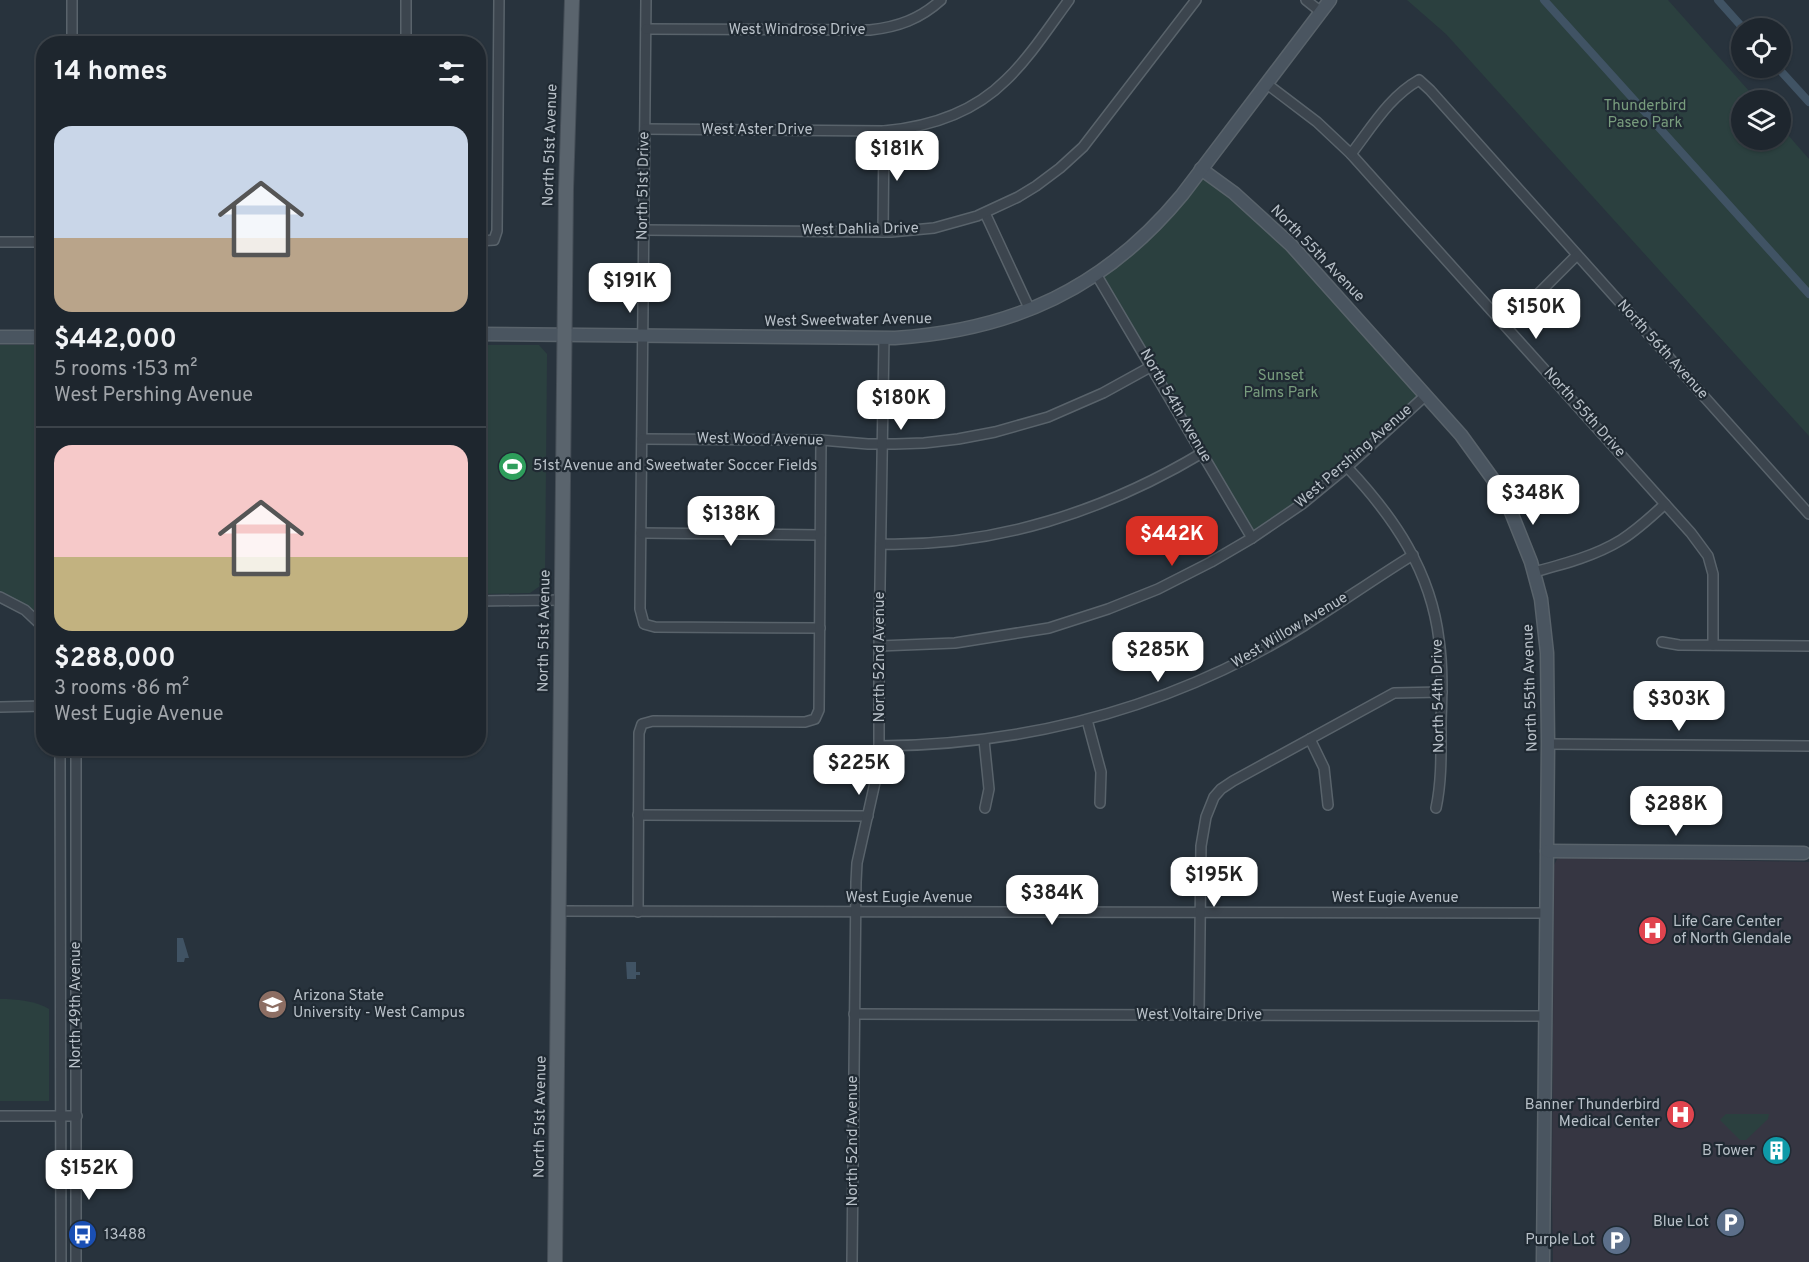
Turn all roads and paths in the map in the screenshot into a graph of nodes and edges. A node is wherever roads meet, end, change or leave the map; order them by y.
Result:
1 (72, 0) edge
2 (406, 0) edge
3 (499, 0) edge
4 (572, 0) edge
5 (646, 0) edge
6 (941, 0) edge
7 (1069, 0) edge
8 (1196, 0) edge
9 (1306, 0) edge
10 (1330, 0) edge
11 (1321, 12) junction
12 (646, 28) junction
13 (72, 36) edge
14 (406, 36) edge
15 (1267, 84) junction
16 (645, 129) junction
17 (884, 131) junction
18 (1351, 154) junction
19 (1201, 168) junction
20 (985, 213) junction
21 (644, 230) junction
22 (883, 232) junction
23 (486, 240) edge
24 (0, 242) edge
25 (36, 242) edge
26 (1577, 255) junction
27 (1096, 274) junction
28 (1030, 310) junction
29 (1506, 326) junction
30 (486, 334) edge
31 (565, 335) junction
32 (643, 335) junction
33 (0, 337) edge
34 (36, 337) edge
35 (884, 338) junction
36 (1152, 366) junction
37 (1425, 396) junction
38 (642, 439) junction
39 (821, 440) junction
40 (882, 444) junction
41 (1202, 453) junction
42 (1347, 466) junction
43 (1665, 504) junction
44 (1809, 514) edge
45 (641, 533) junction
46 (820, 535) junction
47 (1252, 538) junction
48 (881, 544) junction
49 (1413, 555) junction
50 (1534, 572) junction
51 (0, 597) edge
52 (562, 600) junction
53 (486, 601) edge
54 (36, 620) edge
55 (820, 628) junction
56 (1662, 642) dead end
57 (1713, 645) junction
58 (879, 646) junction
59 (1809, 646) edge
60 (1442, 692) junction
61 (36, 706) edge
62 (0, 707) edge
63 (1087, 720) junction
64 (1310, 739) junction
65 (984, 740) junction
66 (1548, 744) junction
67 (879, 746) junction
68 (1809, 746) edge
69 (60, 756) edge
70 (76, 756) edge
71 (1100, 803) dead end
72 (1328, 805) dead end
73 (985, 808) dead end
74 (1436, 808) dead end
75 (638, 814) junction
76 (868, 816) junction
77 (1547, 851) junction
78 (1807, 853) edge
79 (559, 911) junction
80 (638, 912) junction
81 (855, 913) junction
82 (1200, 913) junction
83 (1546, 914) junction
84 (854, 1014) junction
85 (1199, 1015) junction
86 (1544, 1016) junction
87 (0, 1116) edge
88 (61, 1116) junction
89 (77, 1116) junction
90 (61, 1262) edge
91 (76, 1262) edge
92 (555, 1262) edge
93 (852, 1262) edge
94 (1543, 1262) edge

1 - 13 street
2 - 14 street
3 - 23 street
4 - 31 main road, North 51st Avenue
5 - 12 street, North 51st Drive
6 - 12 street, West Windrose Drive
7 - 17 street, West Aster Drive
8 - 20 street, West Dahlia Drive
9 - 11 street
10 - 11 street, West Sweetwater Avenue
11 - 15 street, West Sweetwater Avenue
12 - 16 street, North 51st Drive
15 - 18 street, North 55th Drive
15 - 19 street, West Sweetwater Avenue
16 - 17 street, West Aster Drive
16 - 21 street, North 51st Drive
17 - 22 street
18 - 26 street, North 56th Avenue
18 - 29 street, North 55th Drive
19 - 27 street, West Sweetwater Avenue
19 - 37 street, North 55th Avenue
20 - 22 street, West Dahlia Drive
20 - 28 street
21 - 22 street, West Dahlia Drive
21 - 32 street, North 51st Drive
24 - 25 street
26 - 29 street
26 - 44 street, North 56th Avenue
27 - 28 street, West Sweetwater Avenue
27 - 36 street, North 54th Avenue
28 - 35 street, West Sweetwater Avenue
29 - 43 street, North 55th Drive
30 - 31 street, West Sweetwater Avenue
31 - 32 street, West Sweetwater Avenue
31 - 52 main road, North 51st Avenue
32 - 35 street, West Sweetwater Avenue
32 - 38 street, North 51st Drive
33 - 34 street
35 - 40 street, North 52nd Avenue
36 - 40 street, West Wood Avenue
36 - 41 street, North 54th Avenue
37 - 42 street, West Pershing Avenue
37 - 50 street, North 55th Avenue
38 - 39 street, West Wood Avenue
38 - 45 street, North 51st Drive
39 - 40 street, West Wood Avenue
39 - 46 street
40 - 48 street, North 52nd Avenue
41 - 47 street, North 54th Avenue
41 - 48 street
42 - 47 street, West Pershing Avenue
42 - 49 street, North 54th Drive
43 - 50 street
43 - 57 street, North 55th Drive
45 - 46 street
45 - 55 street, North 51st Drive
46 - 55 street
47 - 58 street, West Pershing Avenue
48 - 58 street, North 52nd Avenue
49 - 60 street, North 54th Drive
49 - 63 street, West Willow Avenue
50 - 66 street, North 55th Avenue
51 - 54 street
52 - 53 street
52 - 79 main road, North 51st Avenue
55 - 75 street
56 - 57 street
57 - 59 street
58 - 67 street, North 52nd Avenue
60 - 64 street
60 - 74 street, North 54th Drive
61 - 62 street
63 - 65 street, West Willow Avenue
63 - 71 street
64 - 72 street
64 - 82 street
65 - 67 street, West Willow Avenue
65 - 73 street
66 - 68 street
66 - 77 street, North 55th Avenue
67 - 76 street, North 52nd Avenue
69 - 88 street, North 49th Avenue
70 - 89 street, North 49th Avenue
75 - 76 street
75 - 80 street
76 - 81 street, North 52nd Avenue
77 - 78 street
77 - 83 street, North 55th Avenue
79 - 80 street, West Eugie Avenue
79 - 92 main road, North 51st Avenue
80 - 81 street, West Eugie Avenue
81 - 82 street, West Eugie Avenue
81 - 84 street, North 52nd Avenue
82 - 83 street, West Eugie Avenue
82 - 85 street
83 - 86 street, North 55th Avenue
84 - 85 street, West Voltaire Drive
84 - 93 street, North 52nd Avenue
85 - 86 street, West Voltaire Drive
86 - 94 street, North 55th Avenue
87 - 88 street
88 - 89 street
88 - 90 street, North 49th Avenue
89 - 91 street, North 49th Avenue

